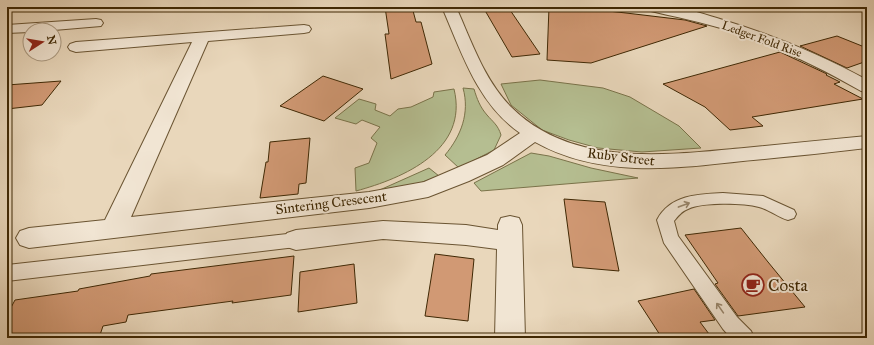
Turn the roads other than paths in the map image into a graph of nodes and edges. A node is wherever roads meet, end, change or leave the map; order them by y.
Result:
1 (449, 7) edge
2 (652, 7) edge
3 (670, 9) edge
4 (7, 29) edge
5 (304, 29) dead end
6 (202, 37) junction
7 (867, 87) edge
8 (534, 133) junction
9 (867, 142) edge
10 (788, 214) dead end
11 (114, 228) junction
12 (29, 238) dead end
13 (296, 240) joint
14 (7, 273) edge
15 (510, 338) edge
16 (744, 338) edge

1 - 8 street, Ruby Street
2 - 3 street, Ledger Fold Rise
3 - 7 street, Ledger Fold Rise
4 - 6 street
5 - 6 street
6 - 11 street
8 - 9 street, Ruby Street
8 - 11 street, Sintering Cresecent
16 -> 10 lane
11 - 12 street, Sintering Cresecent
13 - 14 lane
13 - 15 street

